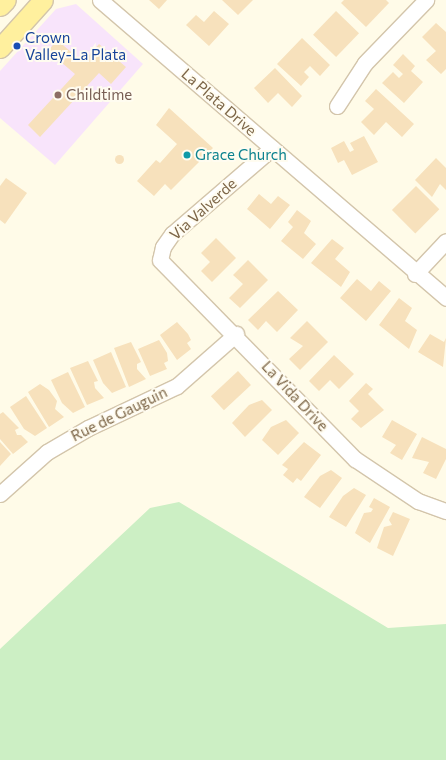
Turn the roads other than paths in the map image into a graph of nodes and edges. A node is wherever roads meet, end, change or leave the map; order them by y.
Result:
1 (6, 0) edge
2 (43, 0) edge
3 (100, 0) edge
4 (426, 0) edge
5 (0, 6) edge
6 (0, 48) edge
7 (337, 106) dead end
8 (272, 148) junction
9 (446, 241) edge
10 (160, 260) joint
11 (415, 274) junction
12 (446, 298) edge
13 (236, 334) junction
14 (0, 494) edge
15 (446, 511) edge

1 - 5 main road
2 - 6 main road
3 - 8 street, La Plata Drive
4 - 7 street
8 - 10 street, Via Valverde
8 - 11 street, La Plata Drive
9 - 11 street
10 - 13 street, La Vida Drive
11 - 12 street, La Plata Drive
13 - 14 street, Rue de Gauguin
13 - 15 street, La Vida Drive

